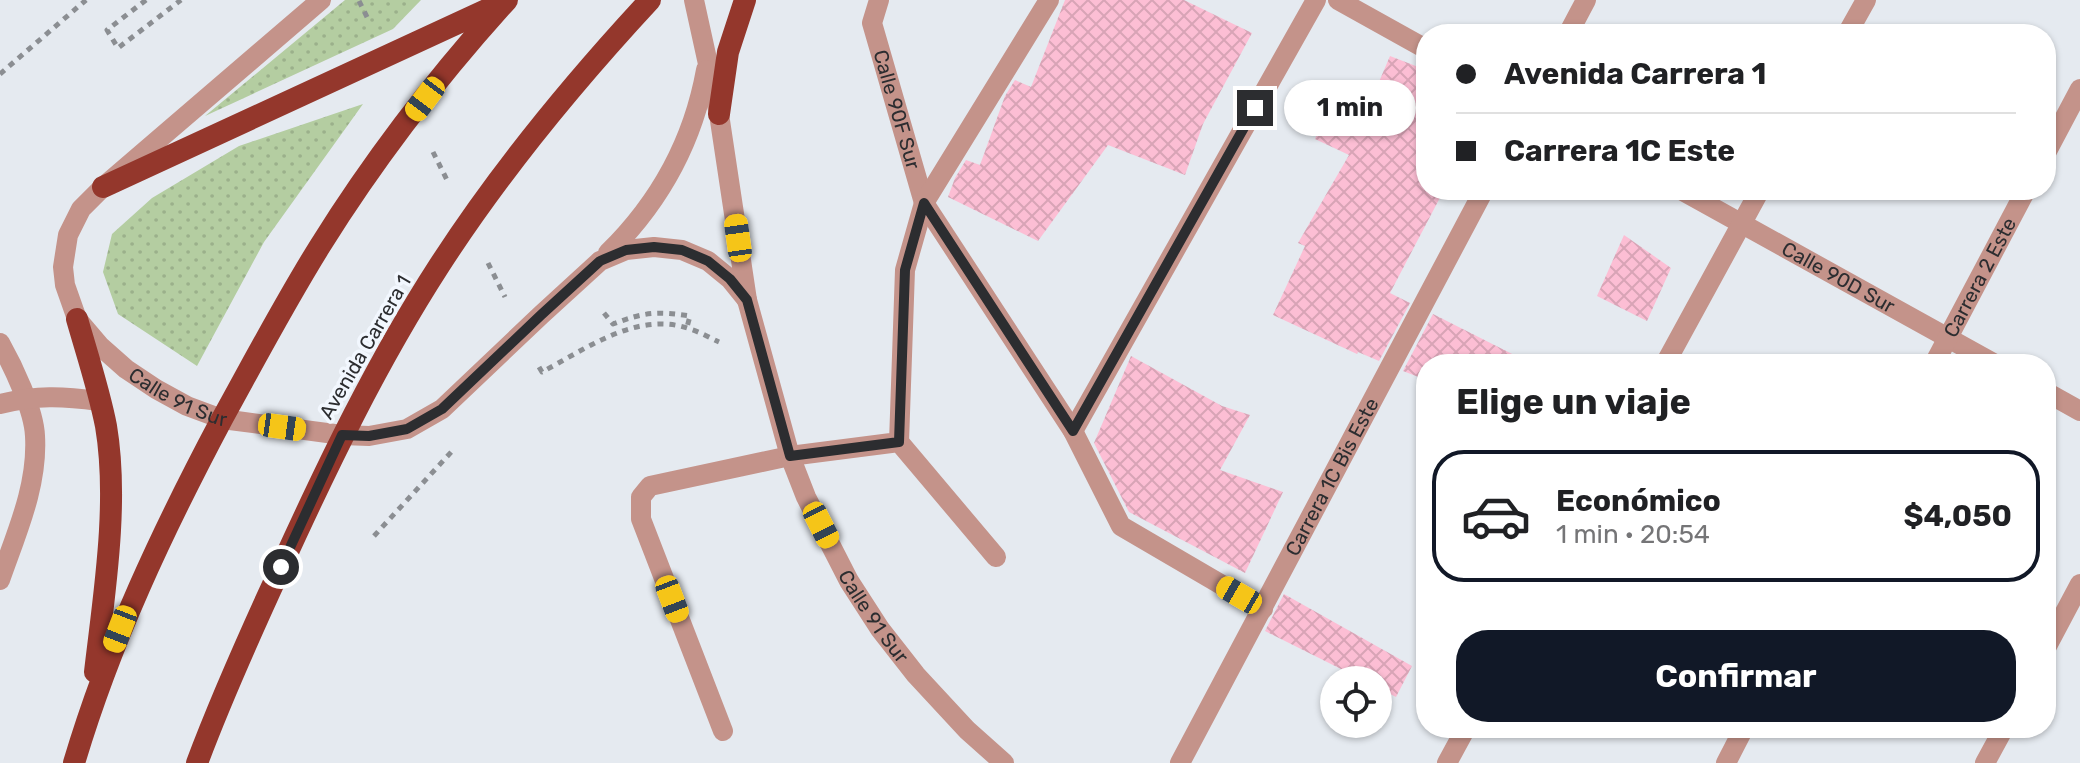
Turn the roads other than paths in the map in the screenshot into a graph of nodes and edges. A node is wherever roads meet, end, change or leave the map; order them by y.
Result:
1 (321, 0) edge
2 (650, 0) edge
3 (694, 0) edge
4 (745, 0) edge
5 (879, 0) edge
6 (1049, 0) edge
7 (1316, 0) edge
8 (1338, 0) edge
9 (1586, 0) edge
10 (1866, 0) edge
11 (506, 1) edge
12 (1573, 24) edge
13 (1853, 24) edge
14 (1416, 43) edge
15 (708, 58) junction
16 (2080, 89) edge
17 (719, 114) junction
18 (2056, 134) edge
19 (103, 187) junction
20 (1479, 200) edge
21 (1699, 200) edge
22 (1755, 200) edge
23 (2021, 200) edge
24 (924, 203) junction
25 (1742, 224) junction
26 (600, 261) junction
27 (747, 300) junction
28 (77, 319) junction
29 (1948, 338) junction
30 (0, 343) edge
31 (1670, 354) edge
32 (1939, 354) edge
33 (1977, 354) edge
34 (25, 398) junction
35 (2056, 398) edge
36 (99, 401) junction
37 (0, 404) edge
38 (2080, 411) edge
39 (222, 419) junction
40 (1073, 431) junction
41 (342, 435) junction
42 (899, 442) junction
43 (790, 456) junction
44 (996, 557) dead end
45 (0, 580) edge
46 (2080, 584) edge
47 (1263, 609) junction
48 (2056, 629) edge
49 (91, 705) junction
50 (723, 731) dead end
51 (1461, 738) edge
52 (1739, 738) edge
53 (1999, 738) edge
54 (74, 763) edge
55 (197, 763) edge
56 (1004, 763) edge
57 (1180, 763) edge
58 (1447, 763) edge
59 (1726, 763) edge
60 (1985, 763) edge

1 - 19 street, Calle 91 Sur
2 - 41 highway, Avenida Carrera 1
3 - 15 street, Calle 91 Sur
4 - 17 highway
5 - 24 street, Calle 90F Sur
6 - 24 street
7 - 40 street
8 - 14 street
9 - 12 street
10 - 13 street
11 - 19 highway
11 - 39 highway
15 - 17 street, Calle 91 Sur
15 - 26 street
16 - 18 street
17 - 27 street, Calle 91 Sur
19 - 28 street, Calle 91 Sur
20 - 47 street, Carrera 1C Bis Este
21 - 25 street, Calle 90D Sur
22 - 25 street
23 - 29 street, Carrera 2 Este
24 - 40 street, Calle 90F Sur
24 - 42 street
25 - 29 street, Calle 90D Sur
25 - 31 street
26 - 27 street, Calle 91 Sur
26 - 41 street, Calle 91 Sur
27 - 43 street, Calle 91 Sur
28 - 36 highway
28 - 39 street, Calle 91 Sur
29 - 32 street, Carrera 2 Este
29 - 33 street, Calle 90D Sur
30 - 34 street
34 - 36 street
34 - 37 street
34 - 45 street
35 - 38 street
36 - 49 highway
39 - 41 street, Calle 91 Sur
39 - 49 highway
40 - 47 street, Calle 90F Sur
41 - 55 highway, Avenida Carrera 1
42 - 43 street
42 - 44 street
43 - 50 street
43 - 56 street, Calle 91 Sur
46 - 48 street
47 - 57 street, Carrera 1C Bis Este
49 - 54 highway
51 - 58 street
52 - 59 street
53 - 60 street

